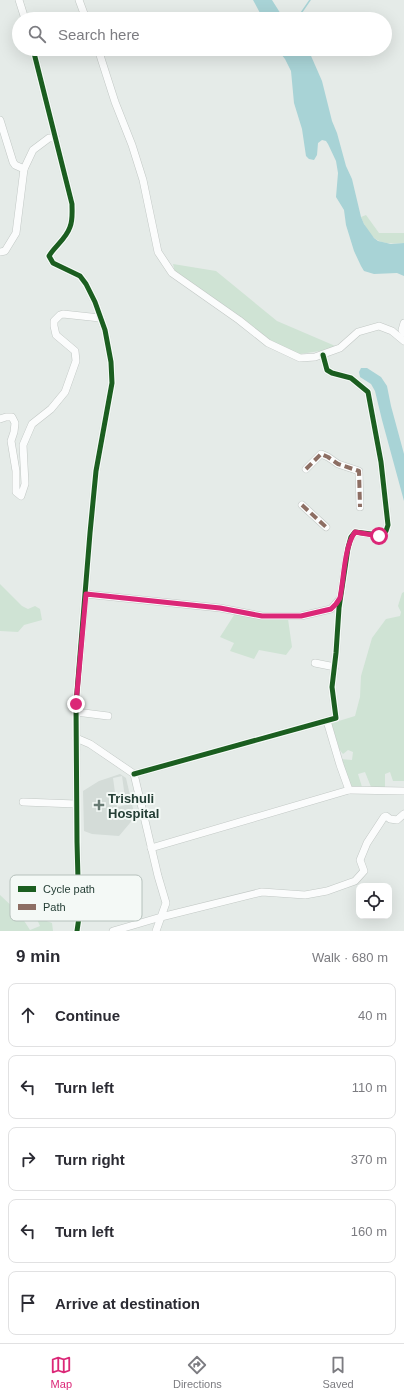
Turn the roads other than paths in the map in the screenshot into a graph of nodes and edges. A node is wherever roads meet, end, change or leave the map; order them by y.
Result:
1 (19, 0) edge
2 (79, 0) edge
3 (23, 12) edge
4 (83, 12) edge
5 (35, 56) edge
6 (100, 56) edge
7 (0, 120) edge
8 (3, 137) edge
9 (56, 138) junction
10 (24, 168) junction
11 (0, 252) edge
12 (100, 318) junction
13 (404, 323) edge
14 (404, 334) edge
15 (404, 342) edge
16 (322, 354) junction
17 (0, 419) edge
18 (306, 469) dead end
19 (302, 505) dead end
20 (360, 507) dead end
21 (326, 527) dead end
22 (86, 594) junction
23 (340, 598) junction
24 (315, 663) dead end
25 (335, 667) junction
26 (76, 712) junction
27 (108, 716) dead end
28 (327, 721) junction
29 (76, 738) junction
30 (134, 774) junction
31 (349, 790) junction
32 (404, 791) edge
33 (22, 802) dead end
34 (76, 804) junction
35 (404, 814) edge
36 (151, 848) junction
37 (78, 875) edge
38 (160, 917) junction
39 (78, 921) edge
40 (77, 931) edge
41 (113, 931) edge
42 (156, 931) edge

1 - 3 street
2 - 4 street
5 - 9 street
6 - 16 street
7 - 8 street
8 - 10 street
9 - 10 street
9 - 12 street
10 - 11 street
12 - 17 street
12 - 22 street
13 - 14 street
15 - 16 street
16 - 23 street
18 - 20 street
19 - 21 street
22 - 23 street
22 - 26 street
23 - 25 street
24 - 25 street
25 - 28 street
26 - 27 street
26 - 29 street
28 - 30 street
28 - 31 street
29 - 30 street
29 - 34 street
30 - 36 street
31 - 32 street
31 - 36 street
33 - 34 street
34 - 37 street
35 - 38 street
36 - 38 street
38 - 41 street
38 - 42 street
39 - 40 street

